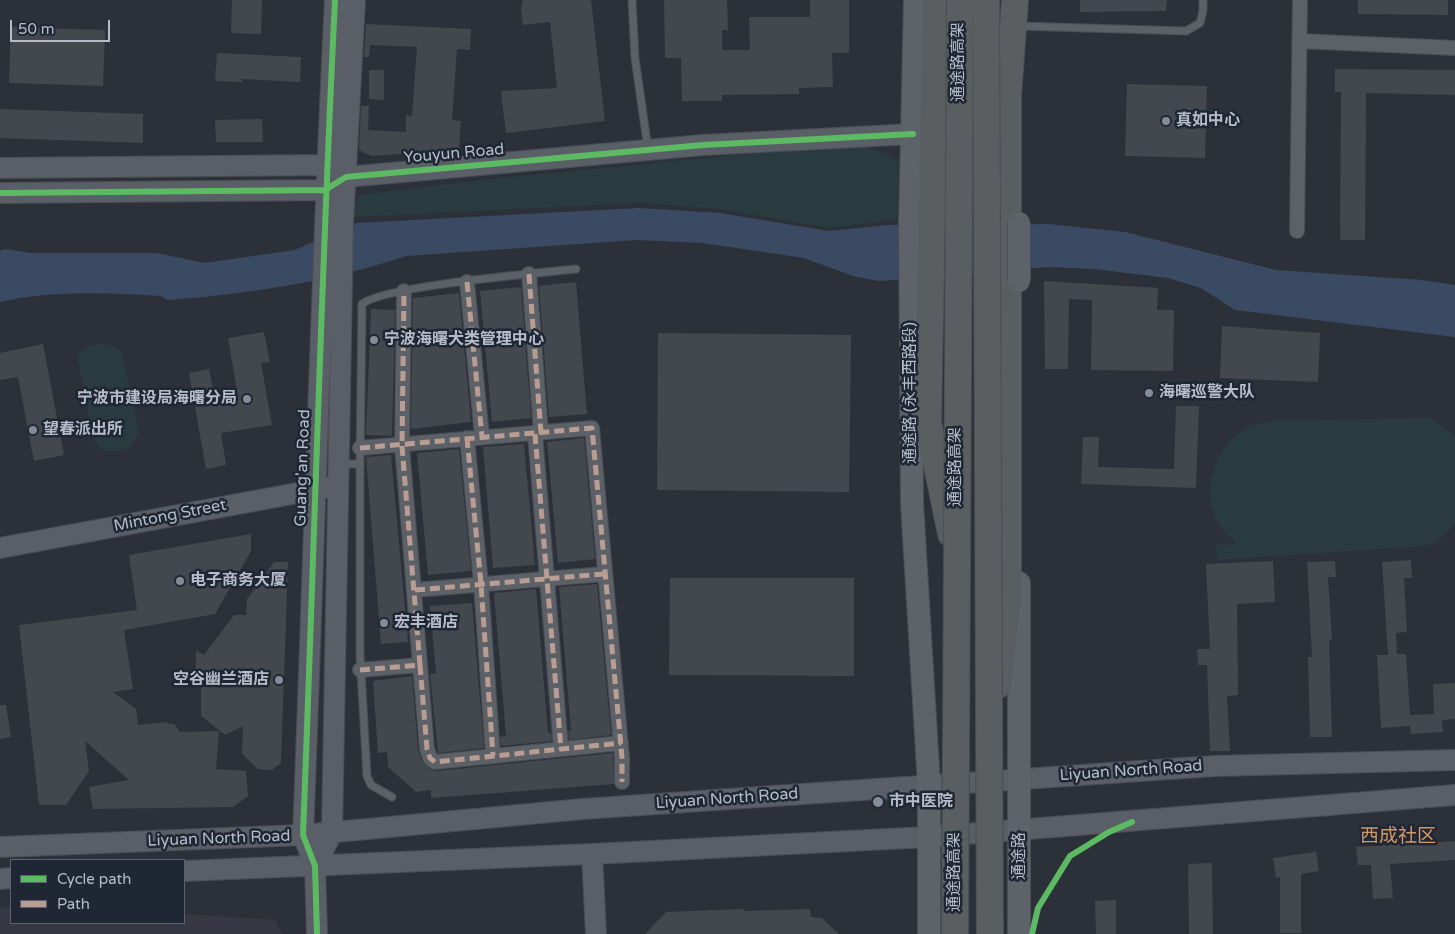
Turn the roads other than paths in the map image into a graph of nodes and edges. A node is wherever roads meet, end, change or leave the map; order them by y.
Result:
1 (335, 0) edge
2 (355, 0) edge
3 (632, 0) edge
4 (915, 0) edge
5 (936, 0) edge
6 (960, 0) edge
7 (986, 0) edge
8 (1015, 0) edge
9 (1019, 0) edge
10 (1203, 0) edge
11 (1300, 0) edge
12 (1019, 26) junction
13 (1299, 41) junction
14 (1455, 48) edge
15 (913, 134) junction
16 (648, 150) junction
17 (327, 165) junction
18 (0, 168) edge
19 (346, 177) junction
20 (326, 190) junction
21 (0, 193) edge
22 (1297, 231) dead end
23 (576, 269) dead end
24 (529, 274) junction
25 (467, 282) junction
26 (404, 291) junction
27 (538, 433) junction
28 (482, 437) junction
29 (467, 438) junction
30 (402, 446) junction
31 (360, 448) junction
32 (350, 464) junction
33 (340, 487) junction
34 (316, 488) junction
35 (0, 548) edge
36 (955, 553) junction
37 (604, 574) junction
38 (546, 579) junction
39 (481, 584) junction
40 (415, 590) junction
41 (420, 665) junction
42 (360, 670) junction
43 (621, 744) junction
44 (561, 749) junction
45 (990, 753) junction
46 (492, 756) junction
47 (1455, 760) edge
48 (1019, 779) junction
49 (622, 782) dead end
50 (929, 785) junction
51 (1455, 796) edge
52 (392, 797) dead end
53 (1020, 831) junction
54 (332, 833) junction
55 (303, 836) junction
56 (928, 837) junction
57 (0, 847) edge
58 (592, 854) junction
59 (315, 866) junction
60 (185, 871) edge
61 (317, 934) edge
62 (596, 934) edge
63 (929, 934) edge
64 (955, 934) edge
65 (990, 934) edge
66 (1019, 934) edge

1 - 17 street, Guang'an Road
2 - 19 street, Guang'an Road
3 - 16 lane
4 - 15 main road, 通途路 (永丰西路段)
5 - 36 highway
6 - 36 highway, 通途路高架, bridge
7 - 45 highway, 通途路高架, bridge
8 - 45 highway, bridge
9 - 12 main road
10 - 12 lane
11 - 13 street
12 - 48 main road, bridge
13 - 14 street
13 - 22 street
15 - 16 street, Youyun Road
15 - 50 main road, 通途路 (永丰西路段)
16 - 19 street, Youyun Road
17 - 18 street
17 - 19 street
17 - 20 street, Guang'an Road
19 - 20 street, Youyun Road
19 - 32 street, Guang'an Road
20 - 21 street
20 - 34 street, Guang'an Road
23 - 24 lane
24 - 25 lane
24 - 27 street
25 - 26 lane
25 - 28 street
26 - 30 street
26 - 31 lane
27 - 28 street
27 - 37 street
27 - 38 street
28 - 29 street
29 - 30 street
29 - 39 street
30 - 31 street
30 - 40 street
31 - 32 lane
32 - 33 street, Guang'an Road
32 - 42 lane
33 - 34 street, Mintong Street
33 - 54 street, Guang'an Road
34 - 35 street, Mintong Street
34 - 55 street, Guang'an Road
36 - 64 highway, 通途路高架, bridge
37 - 38 street
37 - 43 street
38 - 39 street
38 - 44 street
39 - 40 street
39 - 46 street
40 - 41 street
41 - 42 street
41 - 46 street
42 - 52 lane
43 - 44 street
43 - 49 street
44 - 46 street
45 - 65 highway, 通途路高架, bridge
47 - 48 street, Liyuan North Road
48 - 50 street, Liyuan North Road
48 - 53 main road, 通途路
50 - 54 street, Liyuan North Road
50 - 56 main road
51 - 53 street, Liyuan North Road
53 - 56 street, Liyuan North Road
53 - 66 main road, 通途路
54 - 55 street, Liyuan North Road
54 - 59 street, Guang'an Road
55 - 57 street, Liyuan North Road
55 - 59 street, Guang'an Road
56 - 58 street, Liyuan North Road
56 - 63 main road
58 - 59 street, Liyuan North Road
58 - 62 street
59 - 60 street, Liyuan North Road
59 - 61 street, Guang'an Road

